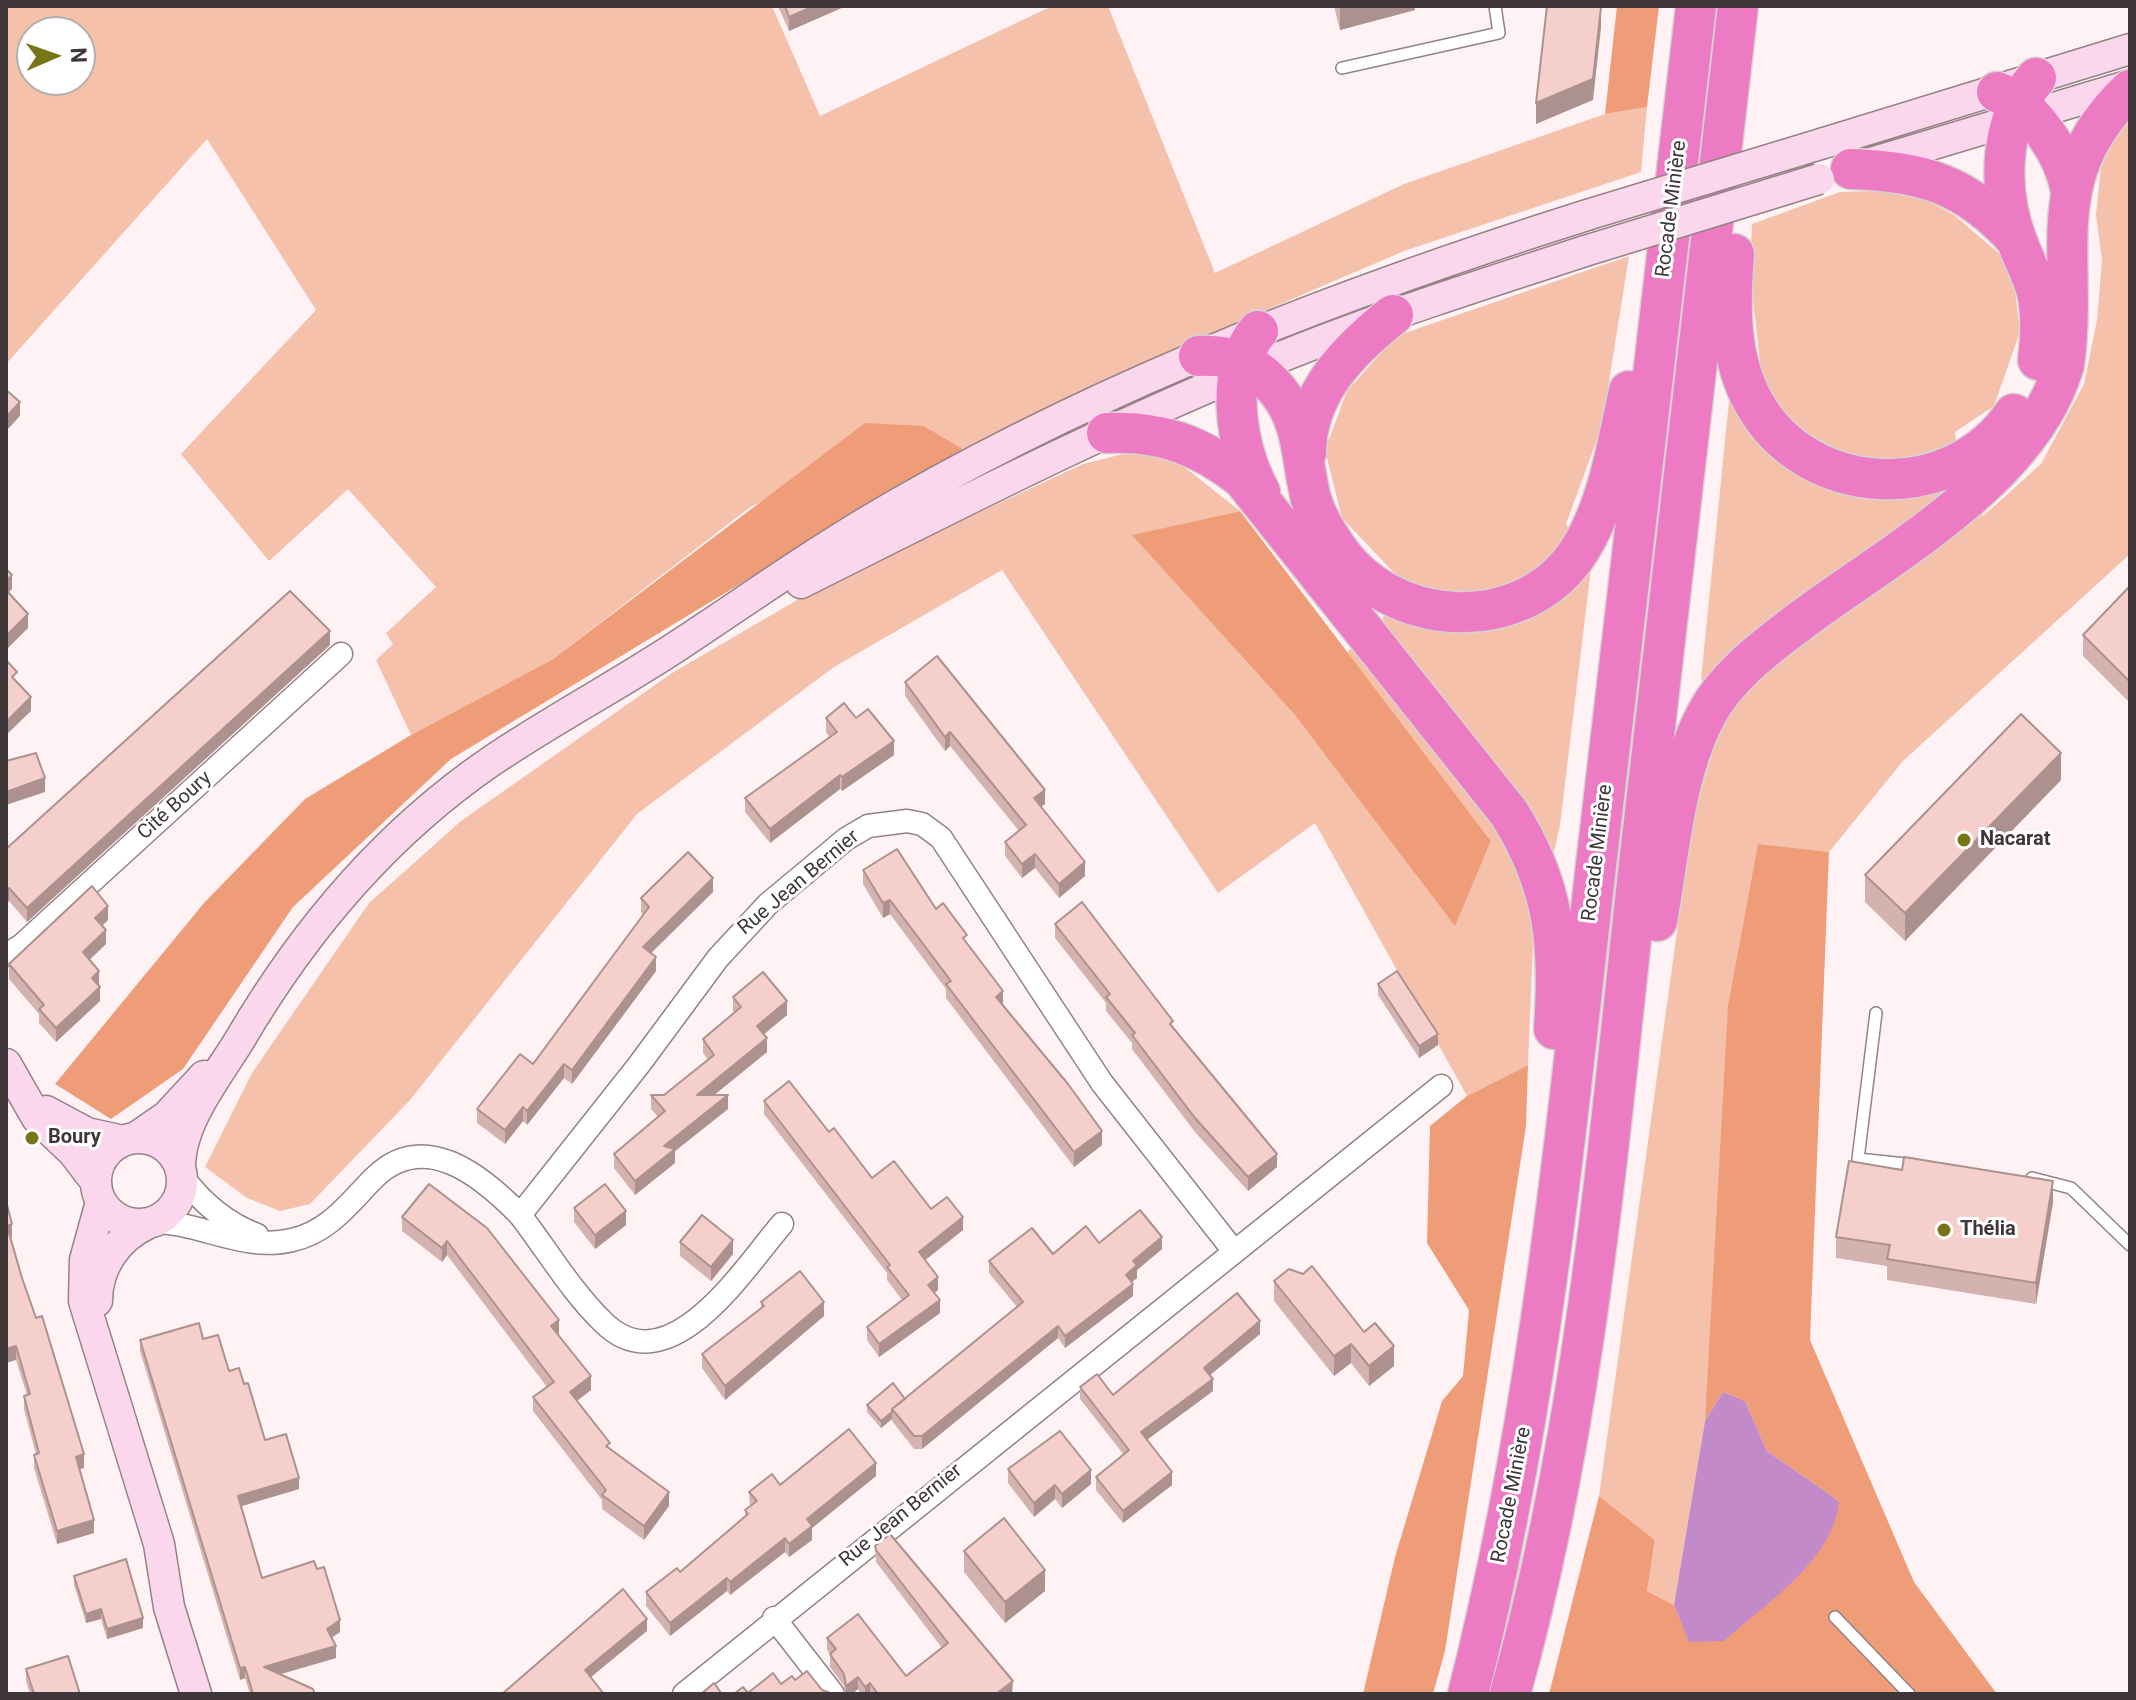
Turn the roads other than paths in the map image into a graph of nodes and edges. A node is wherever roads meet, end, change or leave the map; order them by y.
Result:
1 (1495, 6) edge
2 (1696, 6) edge
3 (1738, 6) edge
4 (1733, 46) junction
5 (2130, 49) edge
6 (1342, 68) dead end
7 (2130, 87) edge
8 (2018, 102) junction
9 (1831, 164) junction
10 (2071, 191) junction
11 (2016, 239) junction
12 (1668, 244) junction
13 (1393, 315) junction
14 (1199, 356) joint
15 (1248, 359) junction
16 (1107, 433) junction
17 (1306, 469) junction
18 (1268, 506) junction
19 (685, 641) junction
20 (341, 654) dead end
21 (6, 955) edge
22 (258, 1009) junction
23 (1876, 1013) dead end
24 (11, 1073) edge
25 (1441, 1086) dead end
26 (1612, 1110) junction
27 (129, 1139) junction
28 (1932, 1167) edge
29 (181, 1171) junction
30 (2022, 1177) edge
31 (99, 1192) junction
32 (520, 1215) junction
33 (150, 1223) junction
34 (782, 1224) dead end
35 (289, 1241) junction
36 (2130, 1245) edge
37 (1233, 1250) junction
38 (1546, 1285) junction
39 (101, 1353) junction
40 (1835, 1617) dead end
41 (774, 1618) junction
42 (196, 1694) edge
43 (684, 1694) edge
44 (833, 1694) edge
45 (1468, 1694) edge
46 (1510, 1694) edge
47 (1909, 1694) edge

1 - 6 lane
2 - 12 highway, Rocade Minière
3 - 4 highway, Rocade Minière
4 - 11 highway
4 - 26 highway, Rocade Minière
5 - 8 street
7 - 8 street
7 - 10 highway
8 - 9 street
8 - 10 highway
8 - 11 highway
9 - 11 highway
9 - 13 street, bridge
9 - 15 street, bridge
10 - 26 highway
12 - 17 highway
12 - 38 highway, Rocade Minière
13 - 15 street
13 - 17 highway
14 - 15 highway
14 - 19 street
15 - 16 street
15 - 17 highway
15 - 18 highway
16 - 18 highway
16 - 19 street
18 - 38 highway
19 - 22 street
20 - 21 street, Cité Boury
22 - 27 street
22 - 29 street
23 - 28 lane
24 - 27 street
24 - 31 street
25 - 37 street, Rue Jean Bernier
26 - 46 highway, Rocade Minière
27 - 29 street
27 - 31 street
29 - 33 street
29 - 35 street
30 - 36 lane
31 - 33 street
31 - 39 street
32 - 34 street
32 - 35 street
32 - 37 street, Rue Jean Bernier
33 - 35 street
33 - 39 street
37 - 41 street, Rue Jean Bernier
38 - 45 highway, Rocade Minière
39 - 42 street
40 - 47 lane
41 - 43 street, Rue Jean Bernier
41 - 44 street

